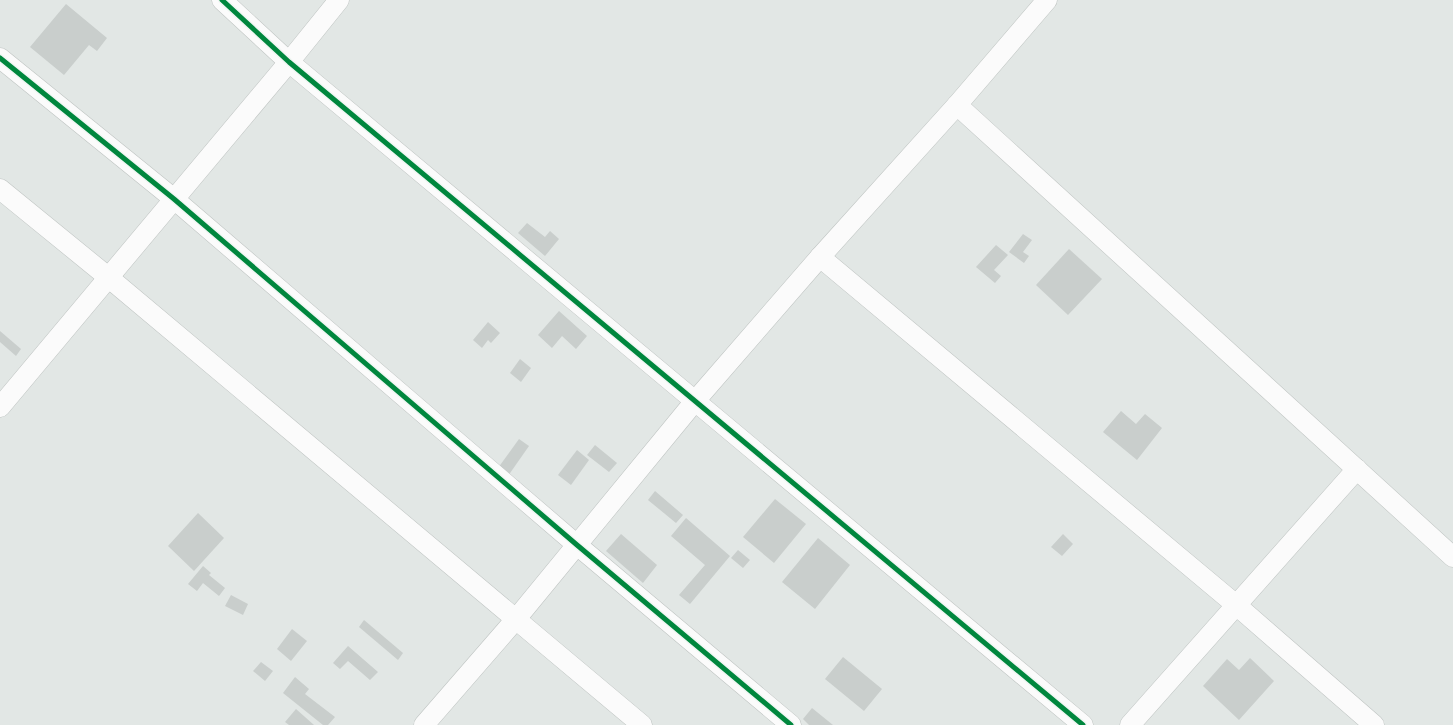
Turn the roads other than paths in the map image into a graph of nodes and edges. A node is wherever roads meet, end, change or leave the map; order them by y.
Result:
1 (222, 0) edge
2 (339, 0) edge
3 (1047, 0) edge
4 (0, 58) edge
5 (289, 62) junction
6 (957, 105) junction
7 (0, 190) edge
8 (174, 198) junction
9 (820, 257) junction
10 (108, 277) junction
11 (695, 401) junction
12 (0, 408) edge
13 (1357, 469) junction
14 (577, 545) junction
15 (1453, 557) edge
16 (1235, 604) junction
17 (516, 619) junction
18 (424, 725) edge
19 (642, 725) edge
20 (791, 725) edge
21 (1083, 725) edge
22 (1130, 725) edge
23 (1374, 725) edge

1 - 5 street
2 - 5 street
3 - 6 street
4 - 8 street
5 - 8 street
5 - 11 street
6 - 9 street
6 - 13 street
7 - 10 street
8 - 10 street
8 - 14 street
9 - 11 street
9 - 16 street
10 - 12 street
10 - 17 street
11 - 14 street
11 - 21 street
13 - 15 street
13 - 16 street
14 - 17 street
14 - 20 street
16 - 22 street
16 - 23 street
17 - 18 street
17 - 19 street

